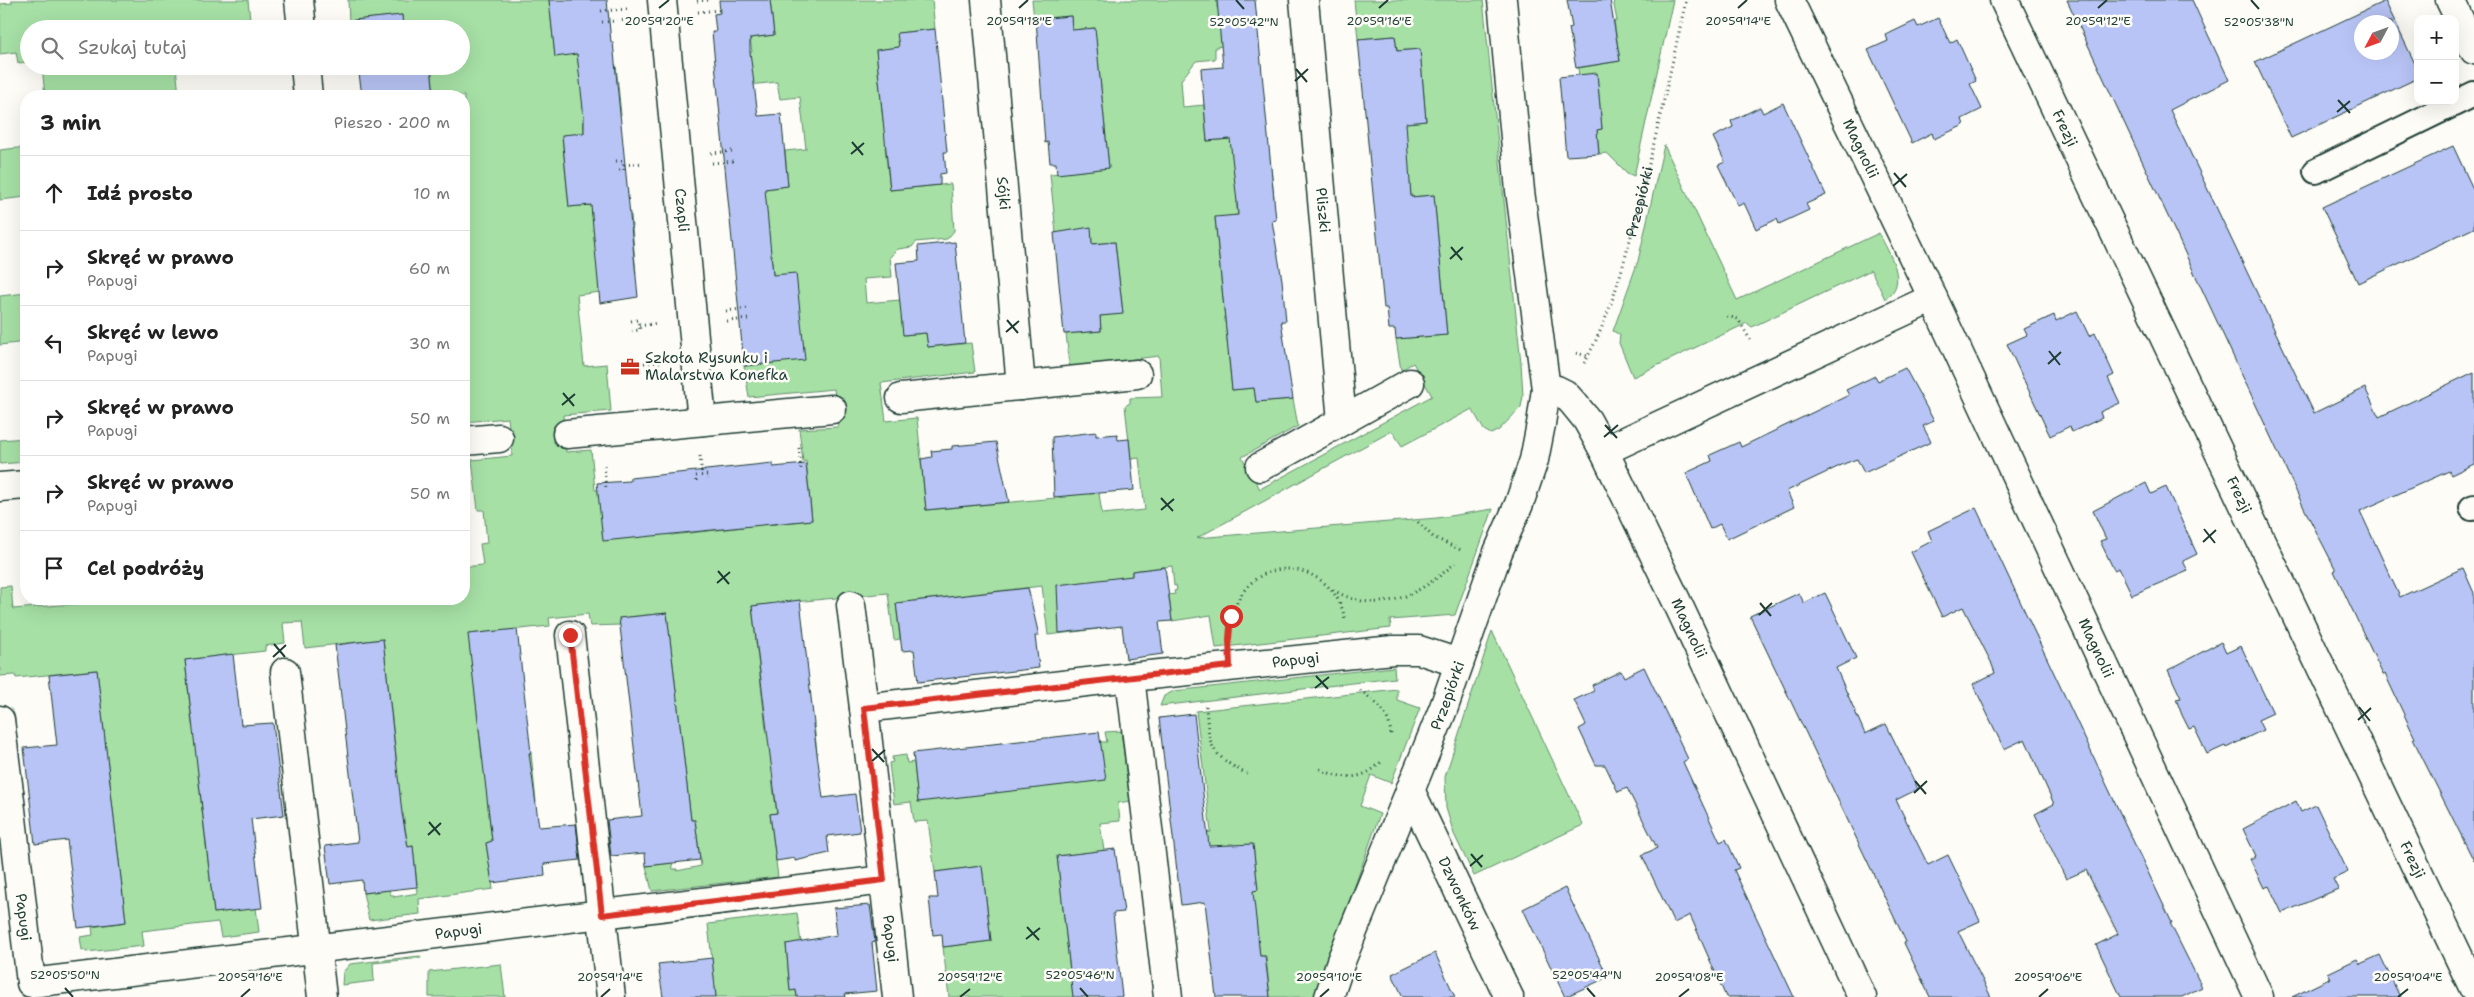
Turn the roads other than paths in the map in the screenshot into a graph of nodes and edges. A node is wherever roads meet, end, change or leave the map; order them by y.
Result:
1 (299, 0) edge
2 (662, 0) edge
3 (986, 0) edge
4 (1304, 0) edge
5 (1502, 0) edge
6 (1789, 0) edge
7 (2004, 0) edge
8 (2450, 0) edge
9 (301, 20) edge
10 (2474, 50) edge
11 (306, 75) edge
12 (307, 90) edge
13 (2474, 94) edge
14 (2316, 172) dead end
15 (1932, 298) junction
16 (1137, 374) dead end
17 (1410, 383) dead end
18 (1021, 386) junction
19 (1555, 392) junction
20 (901, 398) dead end
21 (832, 409) dead end
22 (702, 421) junction
23 (1342, 421) junction
24 (567, 434) dead end
25 (499, 438) dead end
26 (470, 440) edge
27 (1604, 451) junction
28 (1260, 467) dead end
29 (20, 485) edge
30 (0, 487) edge
31 (851, 605) dead end
32 (570, 635) dead end
33 (1459, 663) junction
34 (284, 672) dead end
35 (1130, 677) junction
36 (864, 708) junction
37 (0, 720) edge
38 (1410, 790) junction
39 (5, 792) edge
40 (884, 880) junction
41 (602, 915) junction
42 (316, 948) junction
43 (2474, 989) edge
44 (32, 990) edge
45 (322, 997) edge
46 (612, 997) edge
47 (897, 997) edge
48 (1168, 997) edge
49 (1329, 997) edge
50 (1509, 997) edge
51 (1862, 997) edge
52 (2259, 997) edge

1 - 9 street
2 - 22 street, Czapli
3 - 18 street, Sójki
4 - 23 street, Pliszki
5 - 19 street
6 - 15 street, Magnolii
7 - 43 street, Frezji
8 - 10 street
11 - 12 street
13 - 14 lane
15 - 27 street
15 - 52 street, Magnolii
16 - 18 street
17 - 23 street
18 - 20 street
19 - 27 street, Magnolii
19 - 33 street, Przepiórki
21 - 22 street
22 - 24 street
23 - 28 street
25 - 26 street
27 - 51 street, Magnolii
29 - 30 street
31 - 36 street, Papugi
32 - 41 street
33 - 35 street, Papugi
33 - 38 street, Przepiórki
34 - 42 street
35 - 36 street, Papugi
35 - 48 street
36 - 40 street, Papugi
37 - 39 street, Papugi
38 - 49 street, Przepiórki
38 - 50 street, Dzwonków
39 - 44 street, Papugi
40 - 41 street, Papugi
40 - 47 street, Papugi
41 - 42 street, Papugi
41 - 46 street
42 - 44 street, Papugi
42 - 45 street

